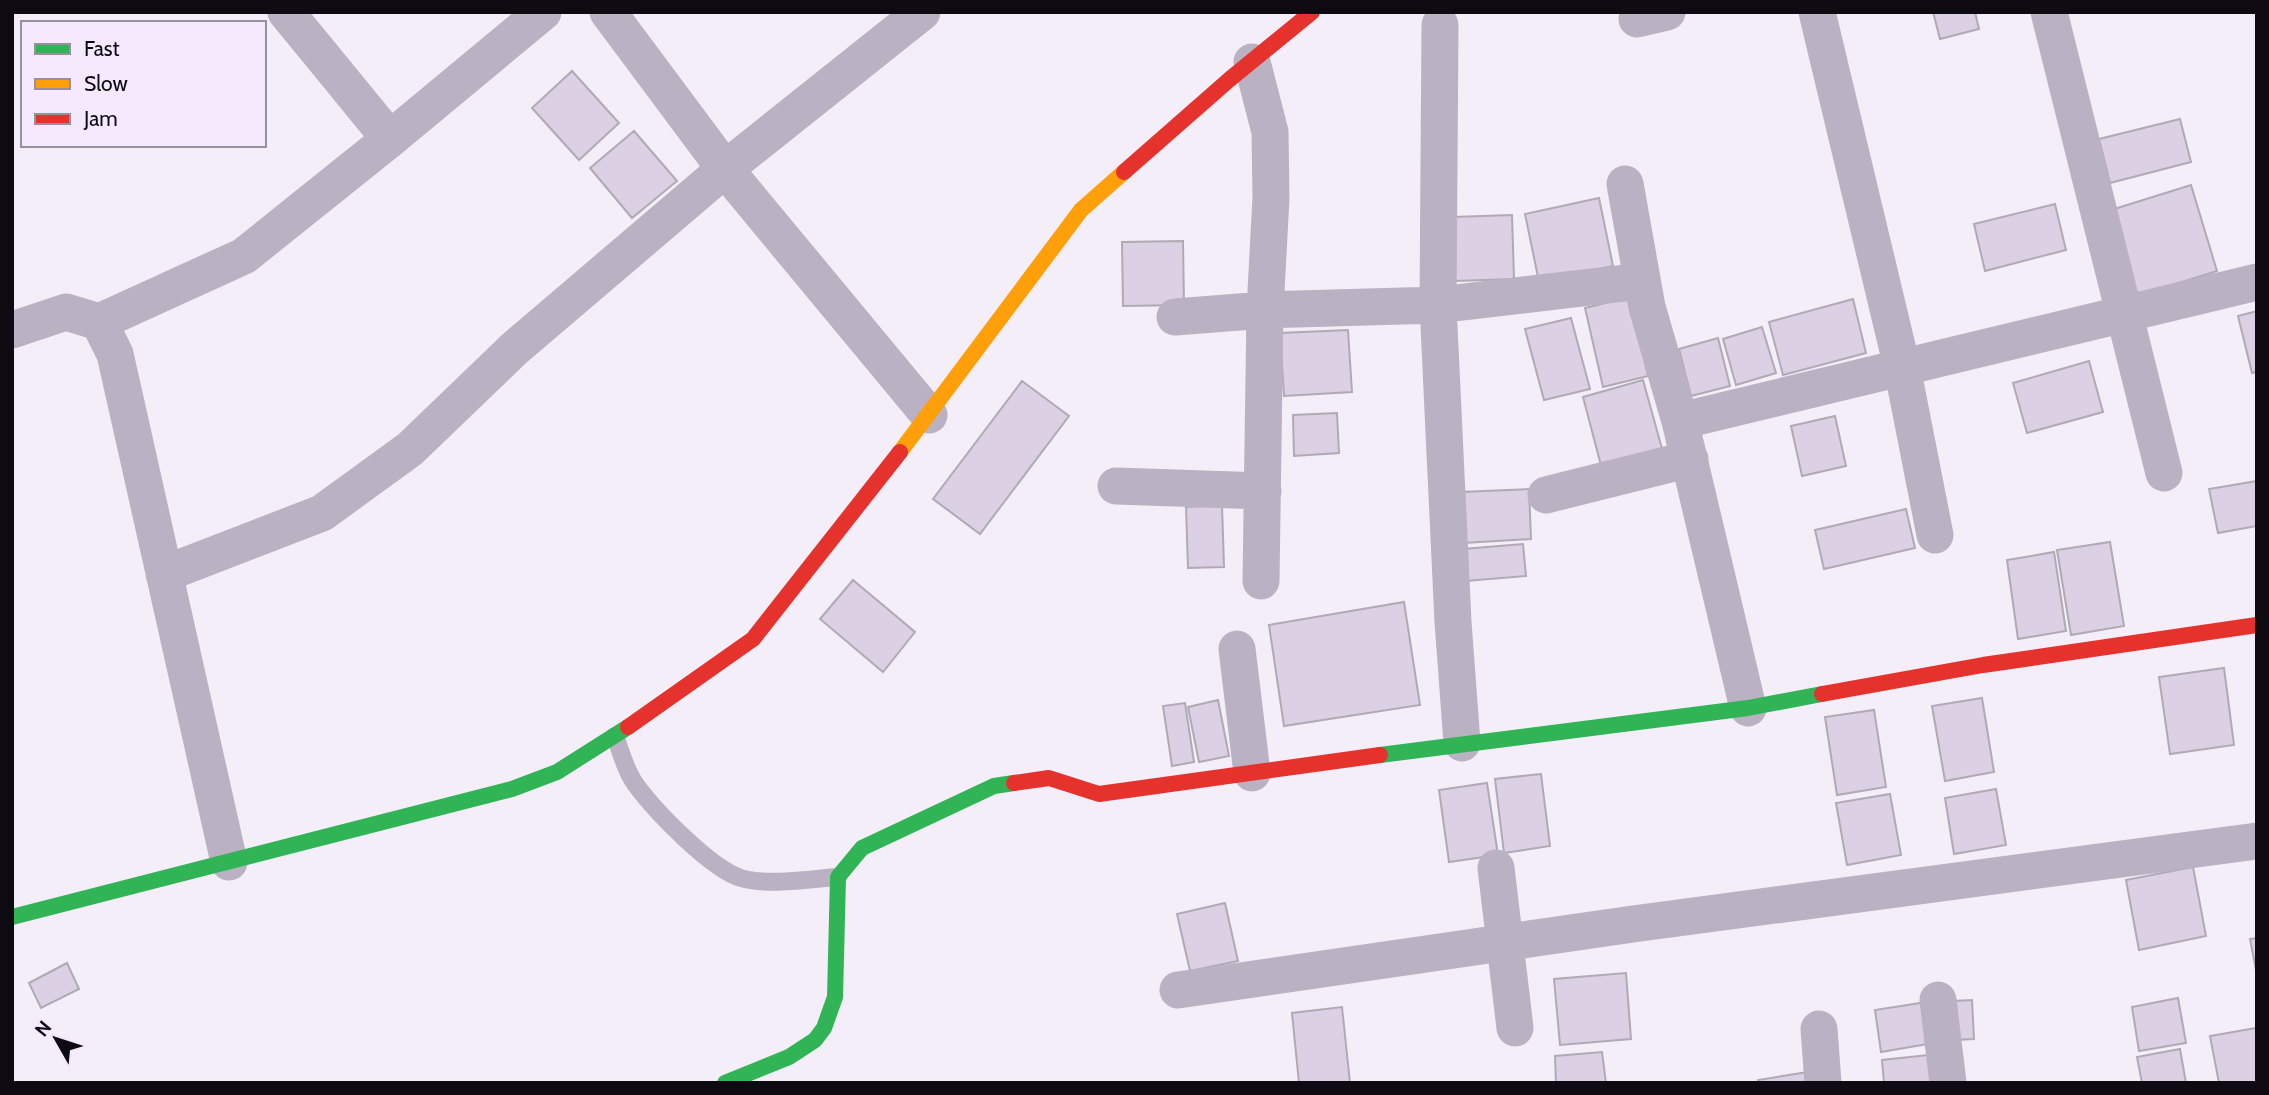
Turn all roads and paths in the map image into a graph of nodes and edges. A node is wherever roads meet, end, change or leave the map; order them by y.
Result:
1 (286, 12) edge
2 (543, 12) edge
3 (608, 12) edge
4 (922, 12) edge
5 (1312, 12) edge
6 (1817, 12) edge
7 (2049, 12) edge
8 (1440, 25) dead end
9 (1252, 62) junction
10 (390, 139) junction
11 (725, 169) junction
12 (1625, 184) dead end
13 (1642, 281) junction
14 (2257, 282) edge
15 (1438, 305) junction
16 (1265, 310) junction
17 (2125, 315) junction
18 (1175, 317) dead end
19 (99, 322) junction
20 (12, 331) edge
21 (1902, 367) junction
22 (929, 415) junction
23 (1680, 421) junction
24 (1689, 459) junction
25 (2164, 473) dead end
26 (1116, 486) dead end
27 (1263, 491) junction
28 (1546, 495) dead end
29 (1935, 535) dead end
30 (164, 574) junction
31 (1261, 581) dead end
32 (2257, 625) edge
33 (1237, 649) dead end
34 (1748, 708) junction
35 (615, 736) junction
36 (1462, 743) junction
37 (1252, 773) junction
38 (2257, 841) edge
39 (229, 862) junction
40 (1496, 868) dead end
41 (838, 877) junction
42 (12, 917) edge
43 (1505, 944) junction
44 (1178, 990) dead end
45 (1938, 1000) dead end
46 (1515, 1028) dead end
47 (1819, 1029) dead end
48 (725, 1083) edge
49 (1823, 1083) edge
50 (1948, 1083) edge

1 - 10 street
2 - 10 street
3 - 11 street
4 - 11 street
5 - 9 street
6 - 21 street
7 - 17 street
8 - 15 street
9 - 16 street
9 - 22 street
10 - 19 street
11 - 22 street
11 - 30 street
12 - 13 street
13 - 15 street
13 - 23 street
14 - 17 street
15 - 16 street
15 - 36 street
16 - 18 street
16 - 27 street
17 - 21 street
17 - 25 street
19 - 20 street
19 - 30 street
21 - 23 street
21 - 29 street
22 - 35 street
23 - 24 street
24 - 28 street
24 - 34 street
26 - 27 street
27 - 31 street
30 - 39 street
32 - 34 street
33 - 37 street
34 - 36 street
35 - 39 street
35 - 41 lane
36 - 37 street
37 - 41 street
38 - 43 street
39 - 42 street
40 - 43 street
41 - 48 street
43 - 44 street
43 - 46 street
45 - 50 street
47 - 49 street

